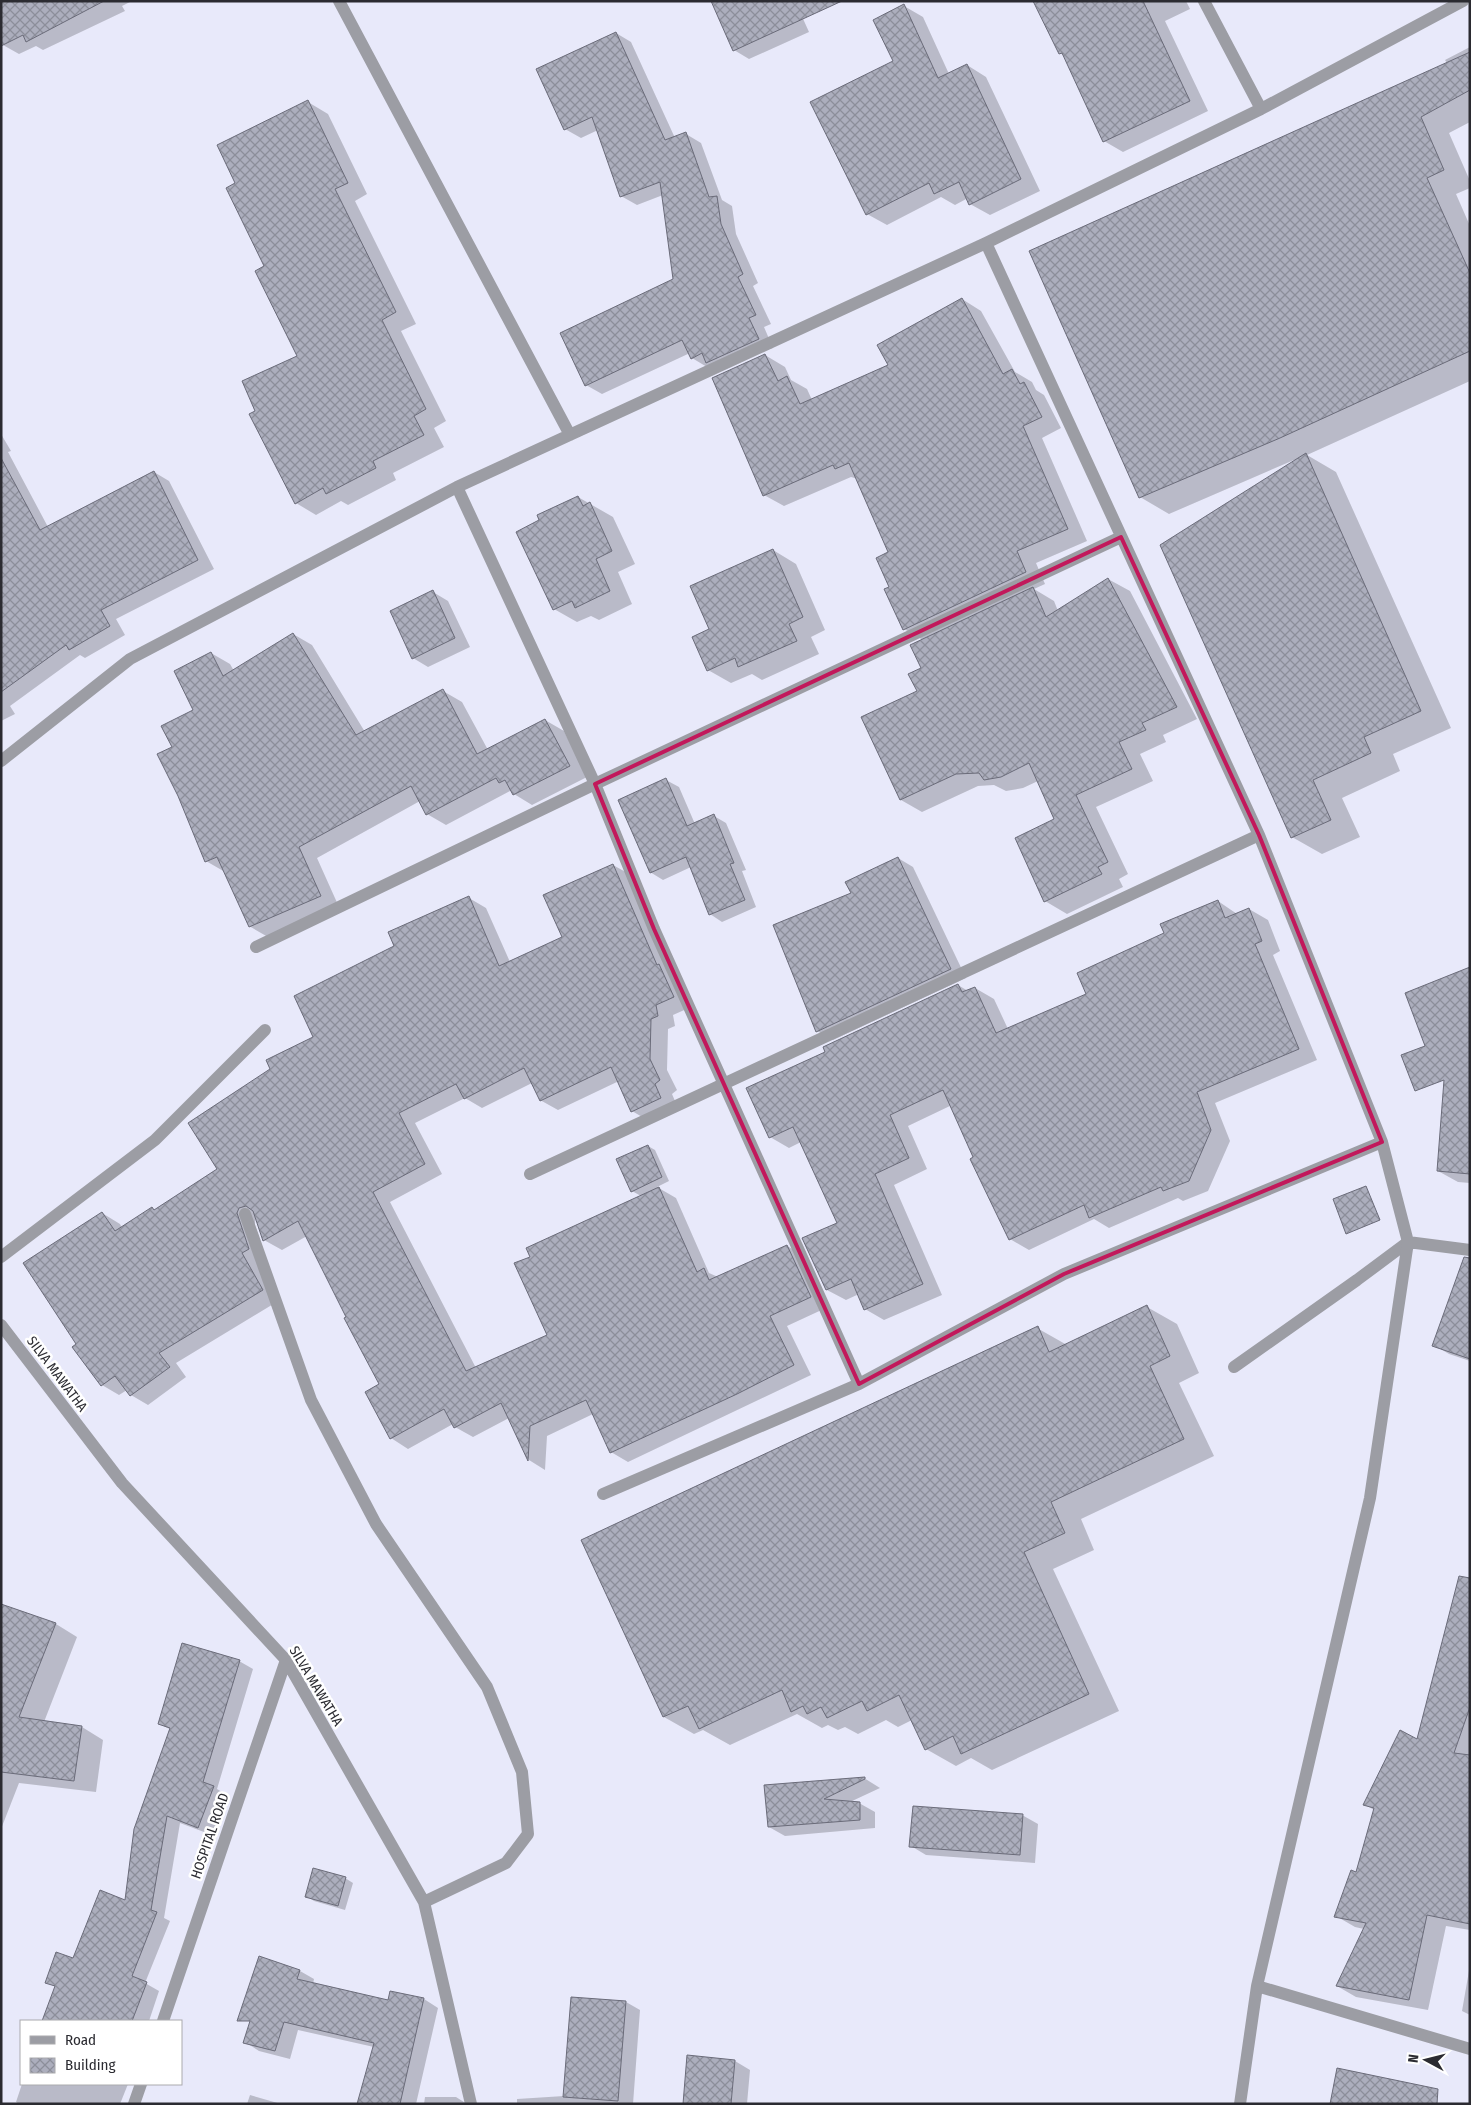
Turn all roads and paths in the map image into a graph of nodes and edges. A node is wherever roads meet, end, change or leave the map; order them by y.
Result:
1 (339, 1) edge
2 (1204, 1) edge
3 (1463, 1) edge
4 (1260, 108) junction
5 (986, 243) junction
6 (570, 435) junction
7 (458, 486) junction
8 (1121, 537) junction
9 (1, 762) edge
10 (595, 784) junction
11 (1259, 835) junction
12 (256, 947) dead end
13 (265, 1030) dead end
14 (725, 1084) junction
15 (1382, 1142) junction
16 (530, 1174) dead end
17 (245, 1214) dead end
18 (1408, 1242) junction
19 (1470, 1250) edge
20 (1, 1257) edge
21 (1, 1326) edge
22 (1234, 1367) dead end
23 (859, 1384) junction
24 (604, 1494) dead end
25 (286, 1660) junction
26 (424, 1902) junction
27 (1257, 1986) junction
28 (163, 2020) edge
29 (1470, 2049) edge
30 (141, 2085) edge
31 (134, 2104) edge
32 (471, 2104) edge
33 (1240, 2104) edge

1 - 6 street
2 - 4 street
3 - 4 street
4 - 5 street
5 - 6 street
5 - 8 street
6 - 7 street
7 - 9 street
7 - 10 street
8 - 10 street
8 - 11 street
10 - 12 street
10 - 14 street
11 - 14 street
11 - 15 street
13 - 20 street
14 - 16 street
14 - 23 street
15 - 18 street
15 - 23 street
17 - 26 street
18 - 19 street
18 - 22 street
18 - 27 street
21 - 25 street, SILVA MAWATHA
23 - 24 street
25 - 26 street, SILVA MAWATHA
25 - 28 street, HOSPITAL ROAD
26 - 32 street, SILVA MAWATHA
27 - 29 street
27 - 33 street
30 - 31 street

